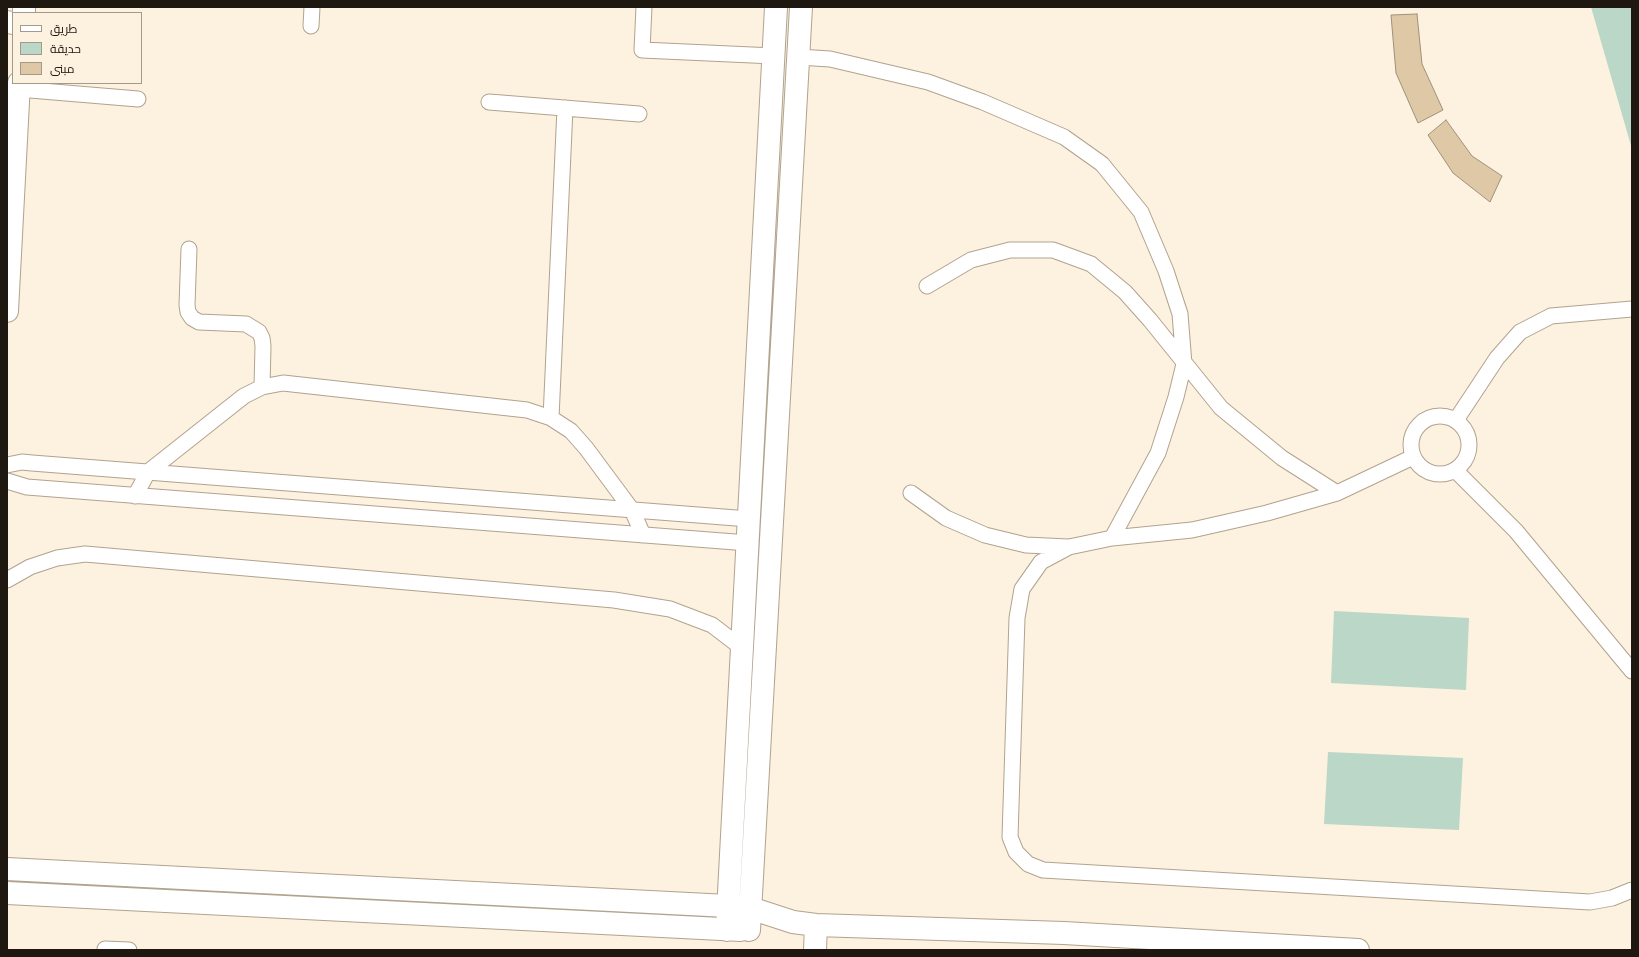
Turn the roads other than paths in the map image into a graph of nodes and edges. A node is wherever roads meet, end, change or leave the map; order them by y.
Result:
1 (312, 7) edge
2 (644, 7) edge
3 (776, 7) edge
4 (801, 7) edge
5 (311, 26) dead end
6 (774, 56) junction
7 (798, 57) junction
8 (19, 86) edge
9 (138, 99) dead end
10 (489, 102) dead end
11 (565, 108) junction
12 (639, 114) dead end
13 (10, 216) edge
14 (189, 249) dead end
15 (927, 286) dead end
16 (1632, 309) edge
17 (7, 311) edge
18 (1184, 364) junction
19 (262, 387) junction
20 (551, 418) junction
21 (1456, 420) junction
22 (1412, 457) junction
23 (7, 465) edge
24 (1455, 470) junction
25 (148, 472) junction
26 (7, 482) edge
27 (911, 493) dead end
28 (1336, 493) junction
29 (135, 496) junction
30 (632, 510) junction
31 (749, 520) junction
32 (772, 522) junction
33 (643, 535) junction
34 (1112, 538) junction
35 (748, 543) junction
36 (770, 544) junction
37 (1069, 547) junction
38 (7, 580) edge
39 (742, 648) junction
40 (764, 665) junction
41 (1632, 670) edge
42 (7, 869) edge
43 (1632, 890) edge
44 (7, 893) edge
45 (728, 906) junction
46 (750, 908) junction
47 (793, 922) junction
48 (816, 925) junction
49 (727, 930) junction
50 (749, 930) junction
51 (1064, 933) junction
52 (105, 950) edge
53 (129, 950) edge
54 (815, 950) edge
55 (1046, 950) edge
56 (1358, 950) edge

1 - 5 lane
2 - 6 lane
3 - 6 street
4 - 7 street
6 - 7 street
6 - 31 street
7 - 18 lane
7 - 32 street
8 - 9 lane
8 - 13 street
10 - 11 lane
11 - 12 lane
11 - 20 lane
13 - 17 street
14 - 19 lane
15 - 18 lane
16 - 21 lane
18 - 28 lane
18 - 34 lane
19 - 20 lane
19 - 25 lane
20 - 30 lane
21 - 22 lane
21 - 24 lane
22 - 24 lane
22 - 28 lane
23 - 25 lane
24 - 41 lane
25 - 29 lane
25 - 30 lane
26 - 29 lane
27 - 37 lane
28 - 34 lane
29 - 33 lane
30 - 31 lane
30 - 33 lane
31 - 32 street
31 - 35 street
32 - 36 street
33 - 35 lane
34 - 37 lane
35 - 36 street
35 - 39 street
36 - 40 street
37 - 43 lane
38 - 39 lane
39 - 40 street
39 - 45 street
40 - 46 street
42 - 45 street
44 - 49 street
45 - 46 street
45 - 49 street
46 - 47 street
46 - 50 street
47 - 48 street
47 - 50 street
48 - 51 street
48 - 54 street
49 - 50 street
51 - 55 street
51 - 56 street
52 - 53 lane

